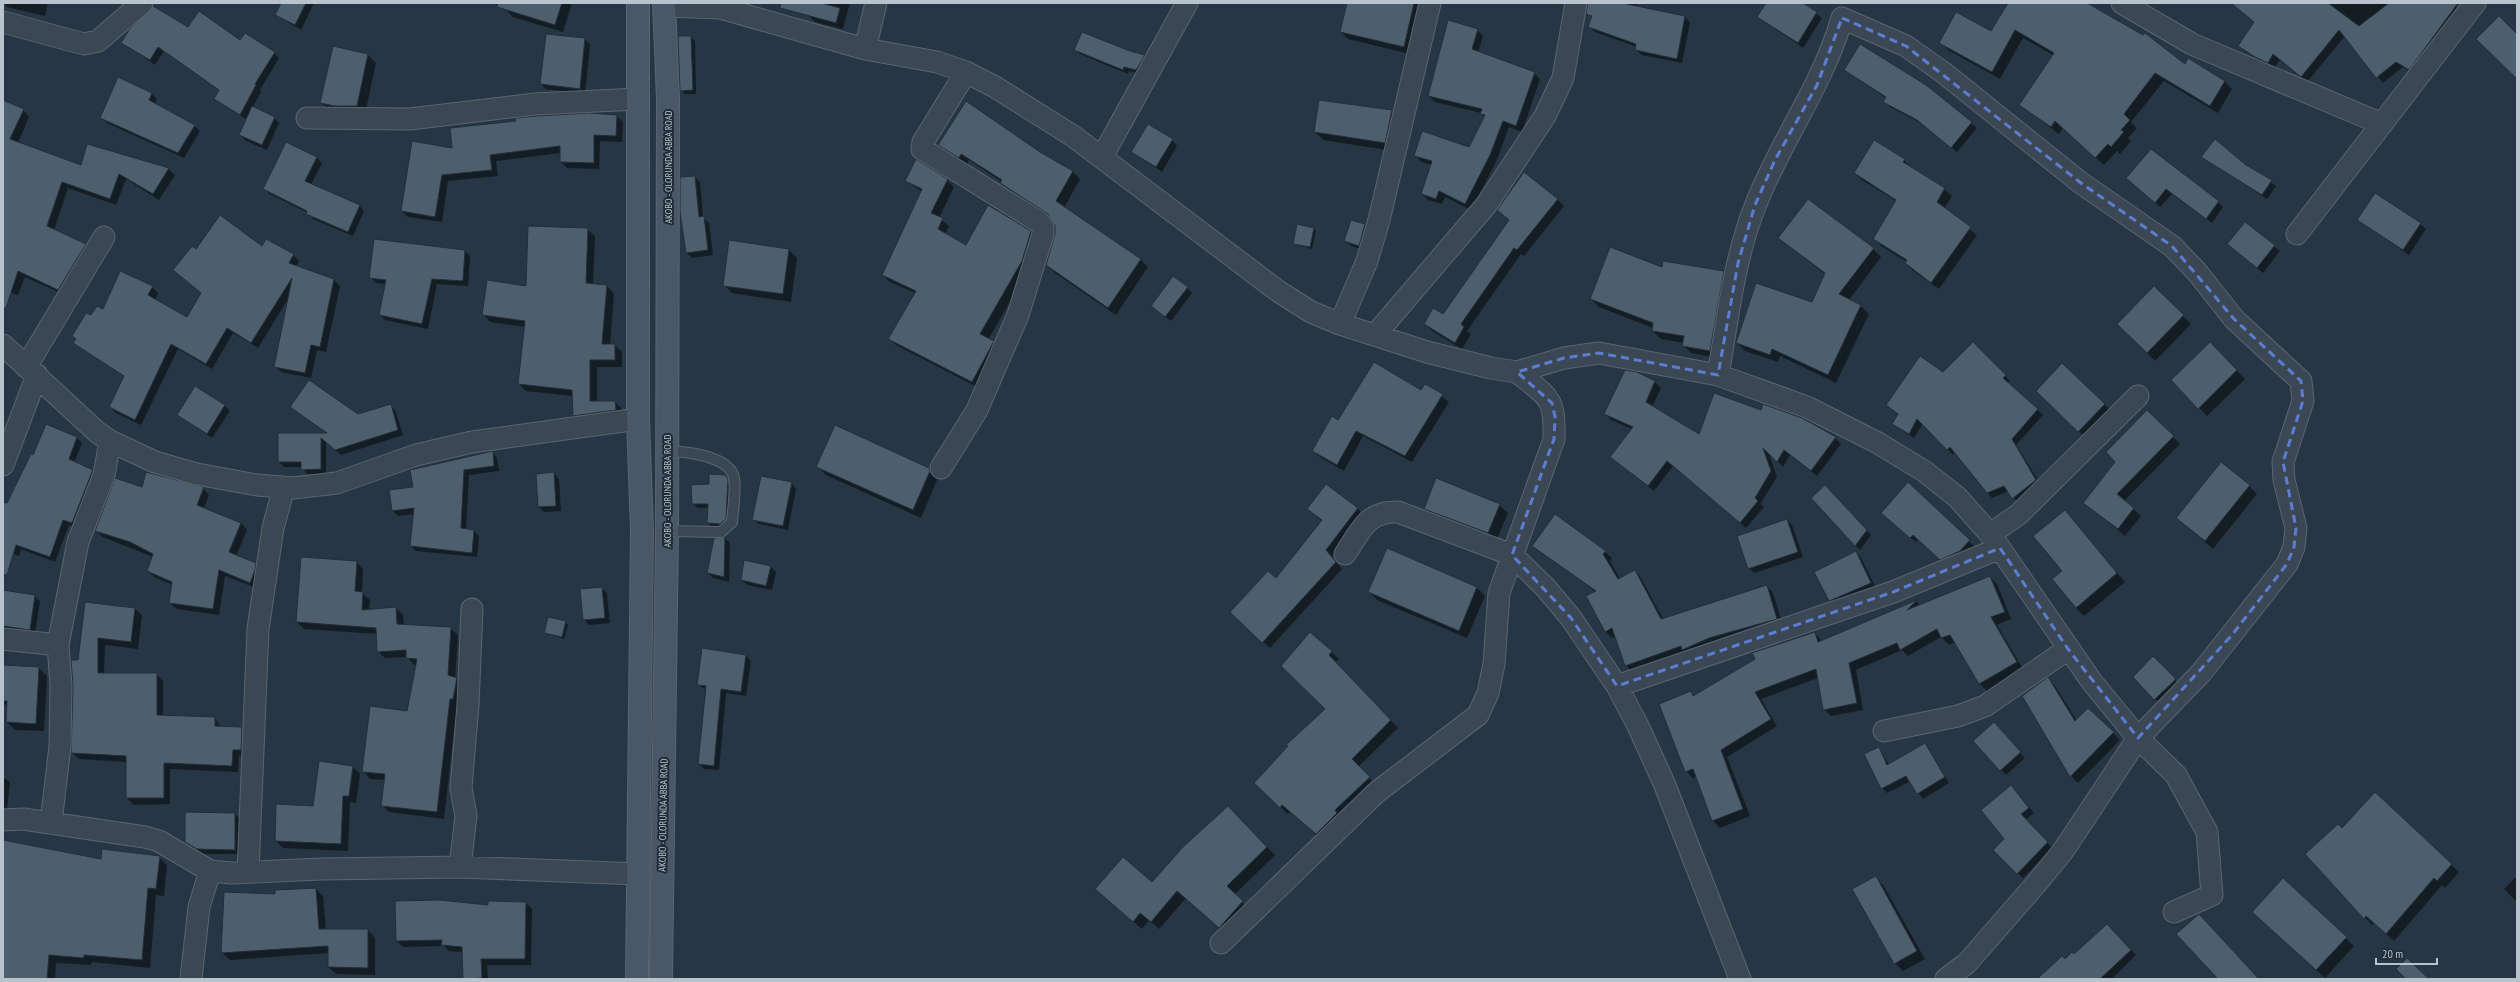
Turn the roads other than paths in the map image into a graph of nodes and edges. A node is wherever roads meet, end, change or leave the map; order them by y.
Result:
1 (142, 3) edge
2 (638, 3) edge
3 (876, 3) edge
4 (1187, 3) edge
5 (1430, 3) edge
6 (1576, 3) edge
7 (2122, 3) edge
8 (2475, 3) edge
9 (664, 5) edge
10 (1846, 10) edge
11 (3, 22) edge
12 (865, 49) junction
13 (966, 72) junction
14 (638, 99) junction
15 (307, 118) dead end
16 (2382, 124) junction
17 (1102, 157) junction
18 (2297, 234) dead end
19 (104, 237) dead end
20 (1340, 324) junction
21 (1375, 335) junction
22 (3, 345) edge
23 (32, 371) junction
24 (1517, 372) junction
25 (1718, 375) junction
26 (2138, 396) dead end
27 (638, 419) junction
28 (110, 441) junction
29 (666, 452) junction
30 (3, 465) edge
31 (941, 468) dead end
32 (284, 487) junction
33 (667, 531) junction
34 (1995, 541) junction
35 (1345, 554) dead end
36 (1512, 554) junction
37 (472, 609) dead end
38 (3, 639) edge
39 (58, 645) junction
40 (2068, 649) junction
41 (1617, 686) junction
42 (1884, 731) dead end
43 (2138, 738) junction
44 (3, 820) edge
45 (51, 823) junction
46 (460, 867) junction
47 (210, 871) junction
48 (248, 872) junction
49 (638, 874) junction
50 (2174, 912) dead end
51 (1221, 943) dead end
52 (191, 979) edge
53 (637, 979) edge
54 (661, 979) edge
55 (1740, 979) edge
56 (1946, 979) edge

1 - 11 street
2 - 14 main road
3 - 12 street
4 - 17 street
5 - 20 street
6 - 21 street
7 - 16 street
8 - 16 street
9 - 12 street
9 - 29 main road, AKOBO - OLORUNDA ABBA ROAD
10 - 25 street
10 - 43 street
12 - 13 street
13 - 17 street
13 - 31 street
14 - 15 street
14 - 27 main road
16 - 18 street
17 - 20 street
19 - 23 street
20 - 21 street
21 - 24 street
22 - 23 street
23 - 28 street
23 - 30 street
24 - 25 street
24 - 36 street
25 - 34 street
26 - 34 street
27 - 32 street
27 - 49 main road
28 - 32 street
28 - 39 street
29 - 33 main road, AKOBO - OLORUNDA ABBA ROAD
29 - 33 lane
32 - 48 street
33 - 54 main road, AKOBO - OLORUNDA ABBA ROAD
34 - 40 street
34 - 41 street
35 - 36 street
36 - 41 street
36 - 51 street
37 - 46 street
38 - 39 street
39 - 45 street
40 - 42 street
40 - 43 street
41 - 55 street
43 - 50 street
43 - 56 street
44 - 45 street
45 - 47 street
46 - 48 street
46 - 49 street
47 - 48 street
47 - 52 street
49 - 53 main road

